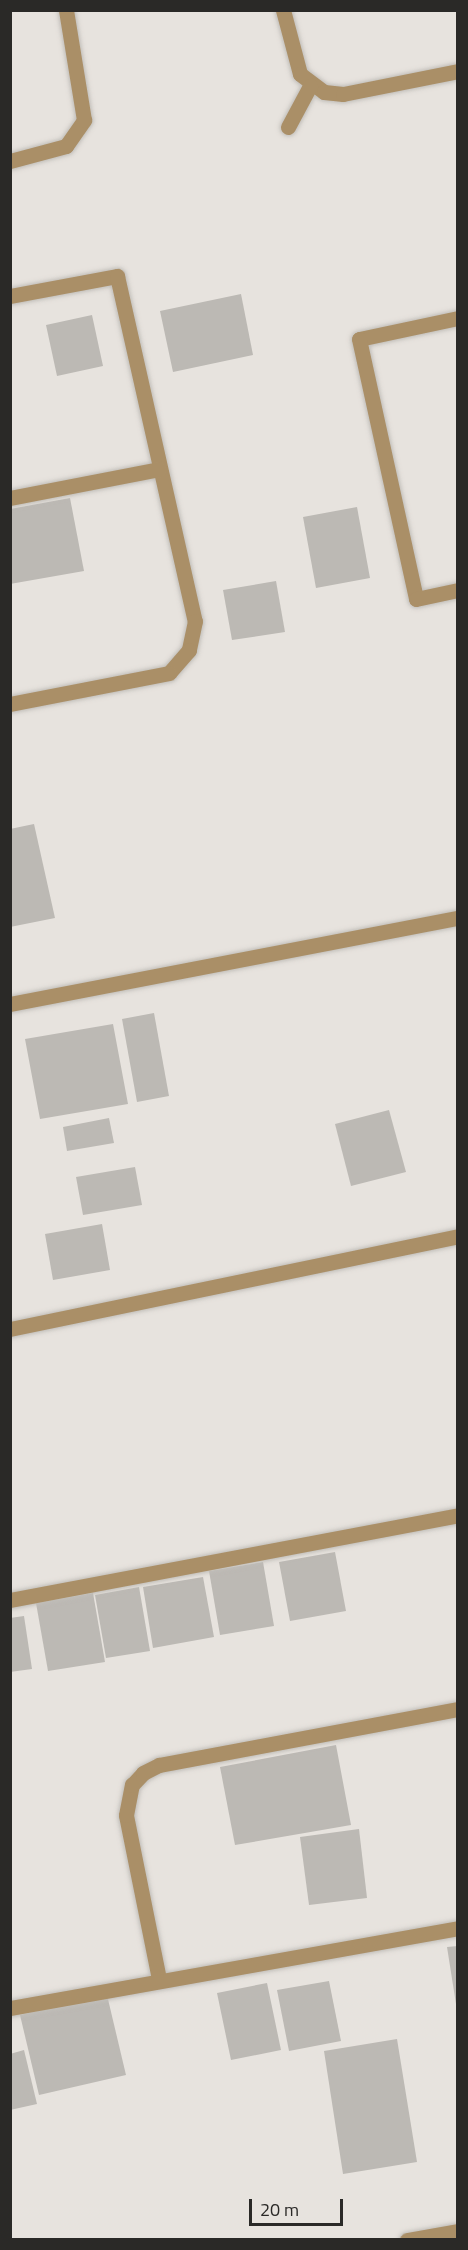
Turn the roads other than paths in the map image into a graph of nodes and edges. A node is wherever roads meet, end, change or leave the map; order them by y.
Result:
1 (66, 10) edge
2 (283, 10) edge
3 (458, 71) edge
4 (310, 86) junction
5 (288, 127) dead end
6 (10, 161) edge
7 (10, 296) edge
8 (458, 318) edge
9 (159, 469) junction
10 (10, 498) edge
11 (458, 590) edge
12 (10, 704) edge
13 (458, 918) edge
14 (10, 1004) edge
15 (458, 1236) edge
16 (10, 1329) edge
17 (458, 1515) edge
18 (10, 1600) edge
19 (458, 1709) edge
20 (458, 1928) edge
21 (159, 1979) junction
22 (10, 2008) edge
23 (458, 2231) edge
24 (407, 2240) edge

1 - 6 street
2 - 4 street
3 - 4 street
4 - 5 street
7 - 9 street
8 - 11 street
9 - 10 street
9 - 12 street
13 - 14 street
15 - 16 street
17 - 18 street
19 - 21 street
20 - 21 street
21 - 22 street
23 - 24 street

